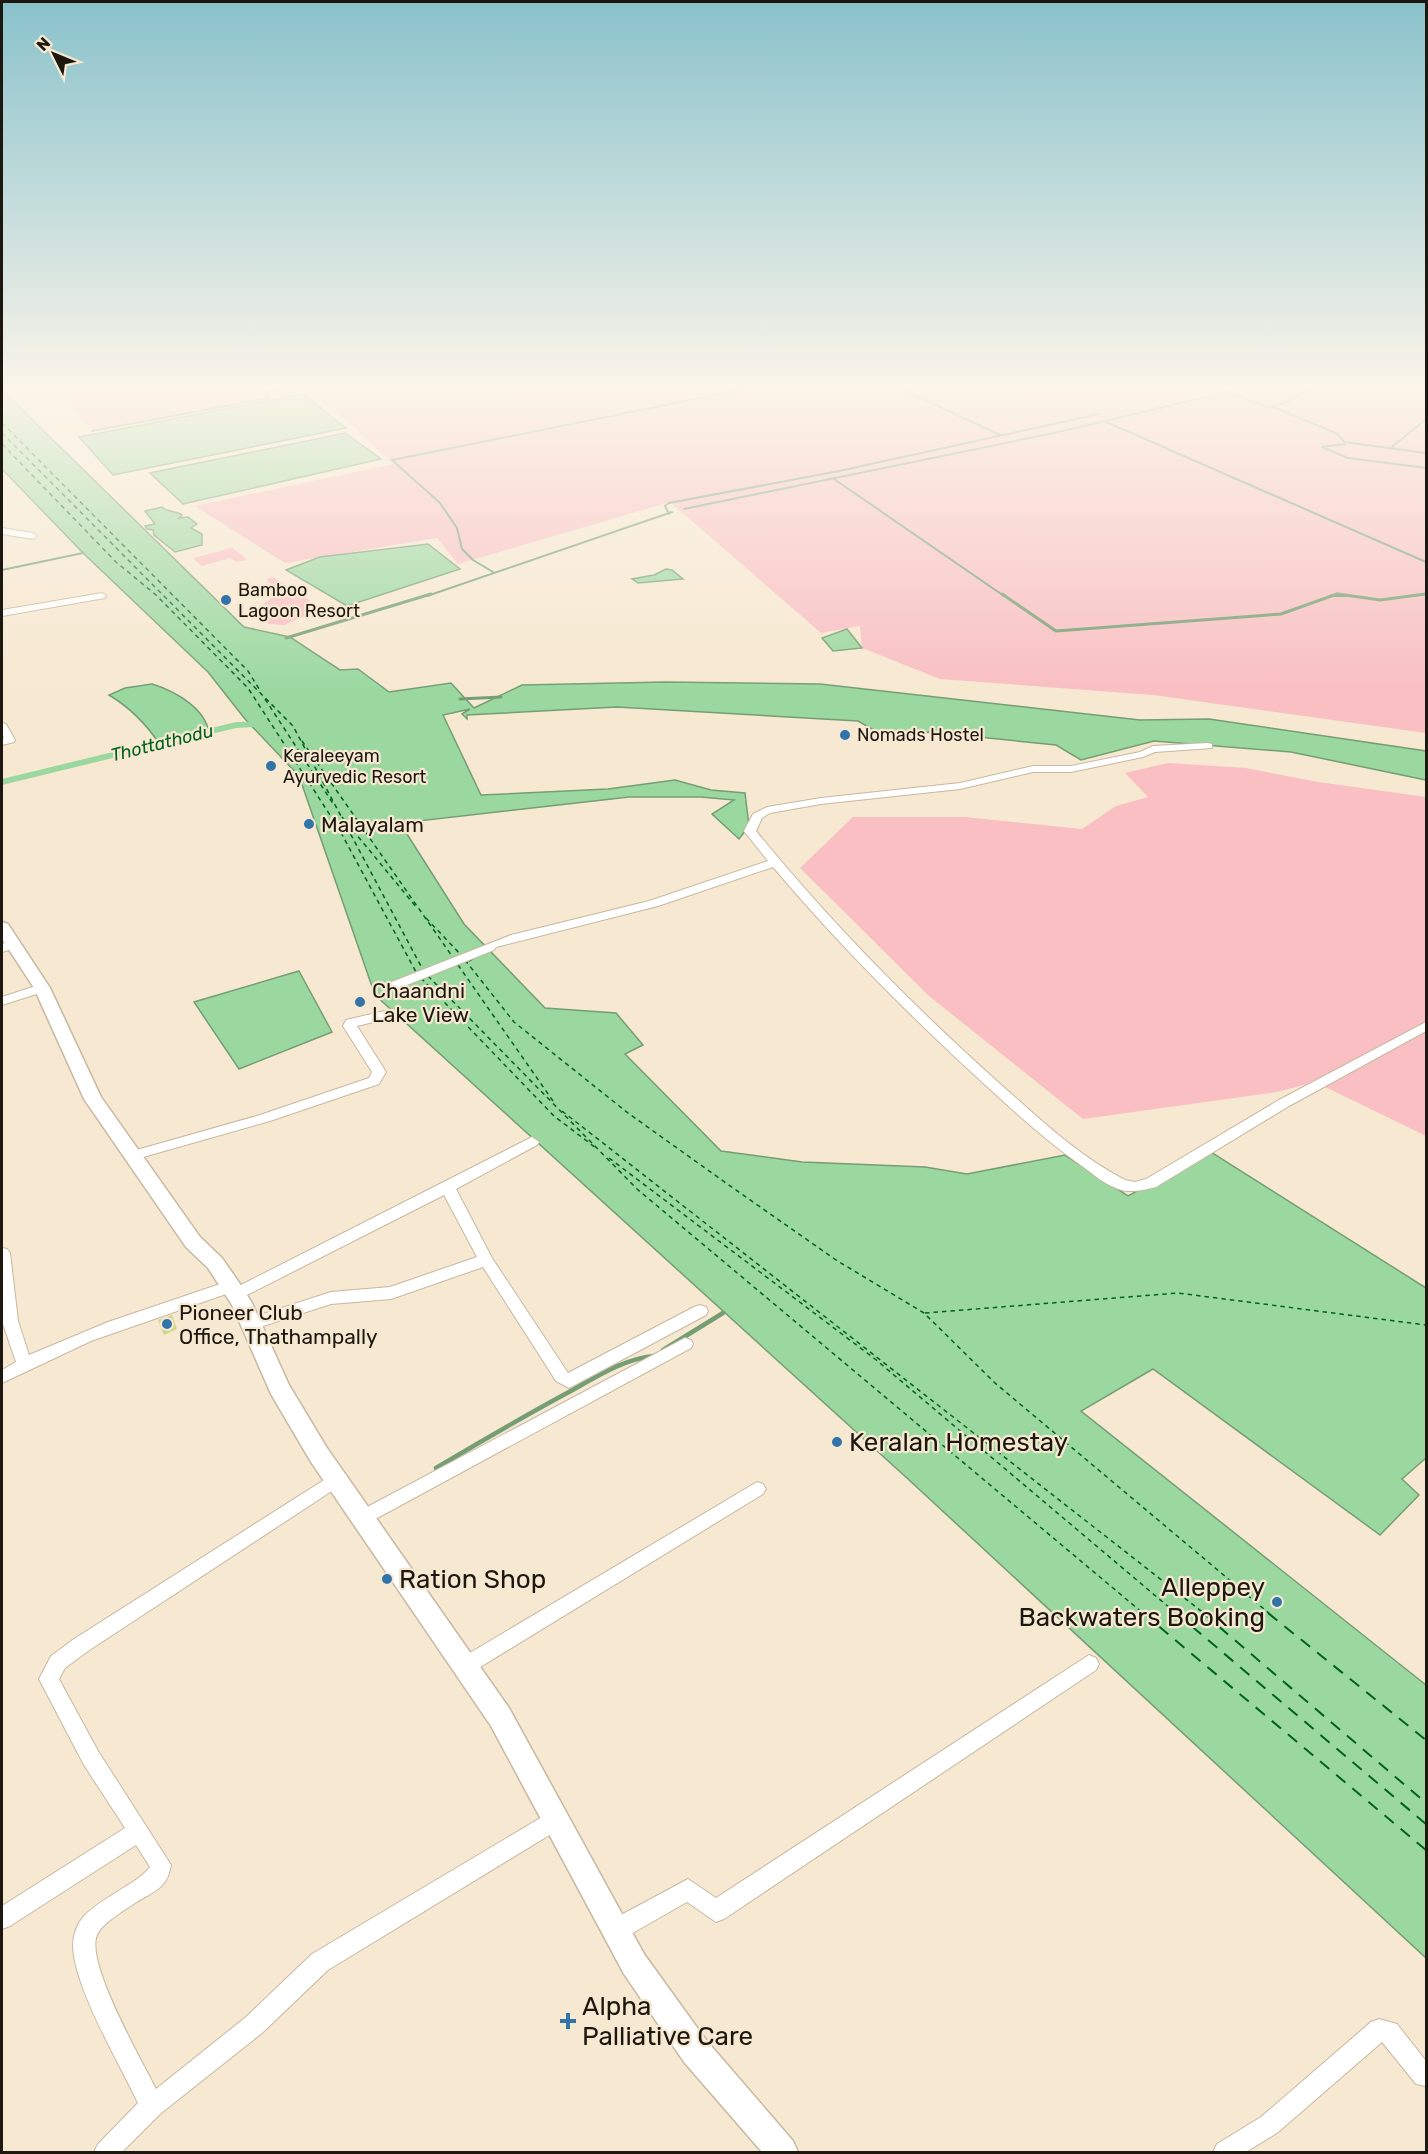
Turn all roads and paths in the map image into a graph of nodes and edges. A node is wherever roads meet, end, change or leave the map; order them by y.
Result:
1 (2, 531) edge
2 (33, 536) dead end
3 (102, 596) dead end
4 (2, 613) edge
5 (2, 726) edge
6 (2, 742) edge
7 (1208, 746) dead end
8 (775, 862) junction
9 (6, 940) edge
10 (393, 986) dead end
11 (42, 988) junction
12 (2, 1001) edge
13 (393, 1013) dead end
14 (1426, 1026) edge
15 (532, 1142) dead end
16 (131, 1156) junction
17 (445, 1188) junction
18 (2, 1253) edge
19 (486, 1260) junction
20 (234, 1290) junction
21 (700, 1311) dead end
22 (251, 1324) junction
23 (685, 1344) dead end
24 (24, 1363) junction
25 (2, 1377) edge
26 (335, 1480) junction
27 (757, 1489) dead end
28 (362, 1518) junction
29 (1089, 1664) dead end
30 (465, 1666) junction
31 (554, 1821) junction
32 (138, 1832) junction
33 (2, 1918) edge
34 (615, 1930) junction
35 (1424, 2076) dead end
36 (152, 2106) junction
37 (106, 2152) edge
38 (782, 2152) edge
39 (1225, 2152) edge

1 - 2 street
3 - 4 street
5 - 6 street
7 - 8 street
8 - 10 street
8 - 14 street
9 - 11 main road
11 - 12 street
11 - 16 main road
13 - 16 street
15 - 17 street
16 - 20 main road
17 - 19 street
17 - 20 street
18 - 24 street
19 - 21 street
19 - 22 street
20 - 22 main road
20 - 24 street
22 - 26 main road
23 - 28 street
24 - 25 street
26 - 28 main road
26 - 32 street
27 - 30 street
28 - 30 main road
29 - 34 street
30 - 31 main road
31 - 34 main road
31 - 36 street
32 - 33 street
32 - 36 street
34 - 38 main road
35 - 39 street
36 - 37 street

